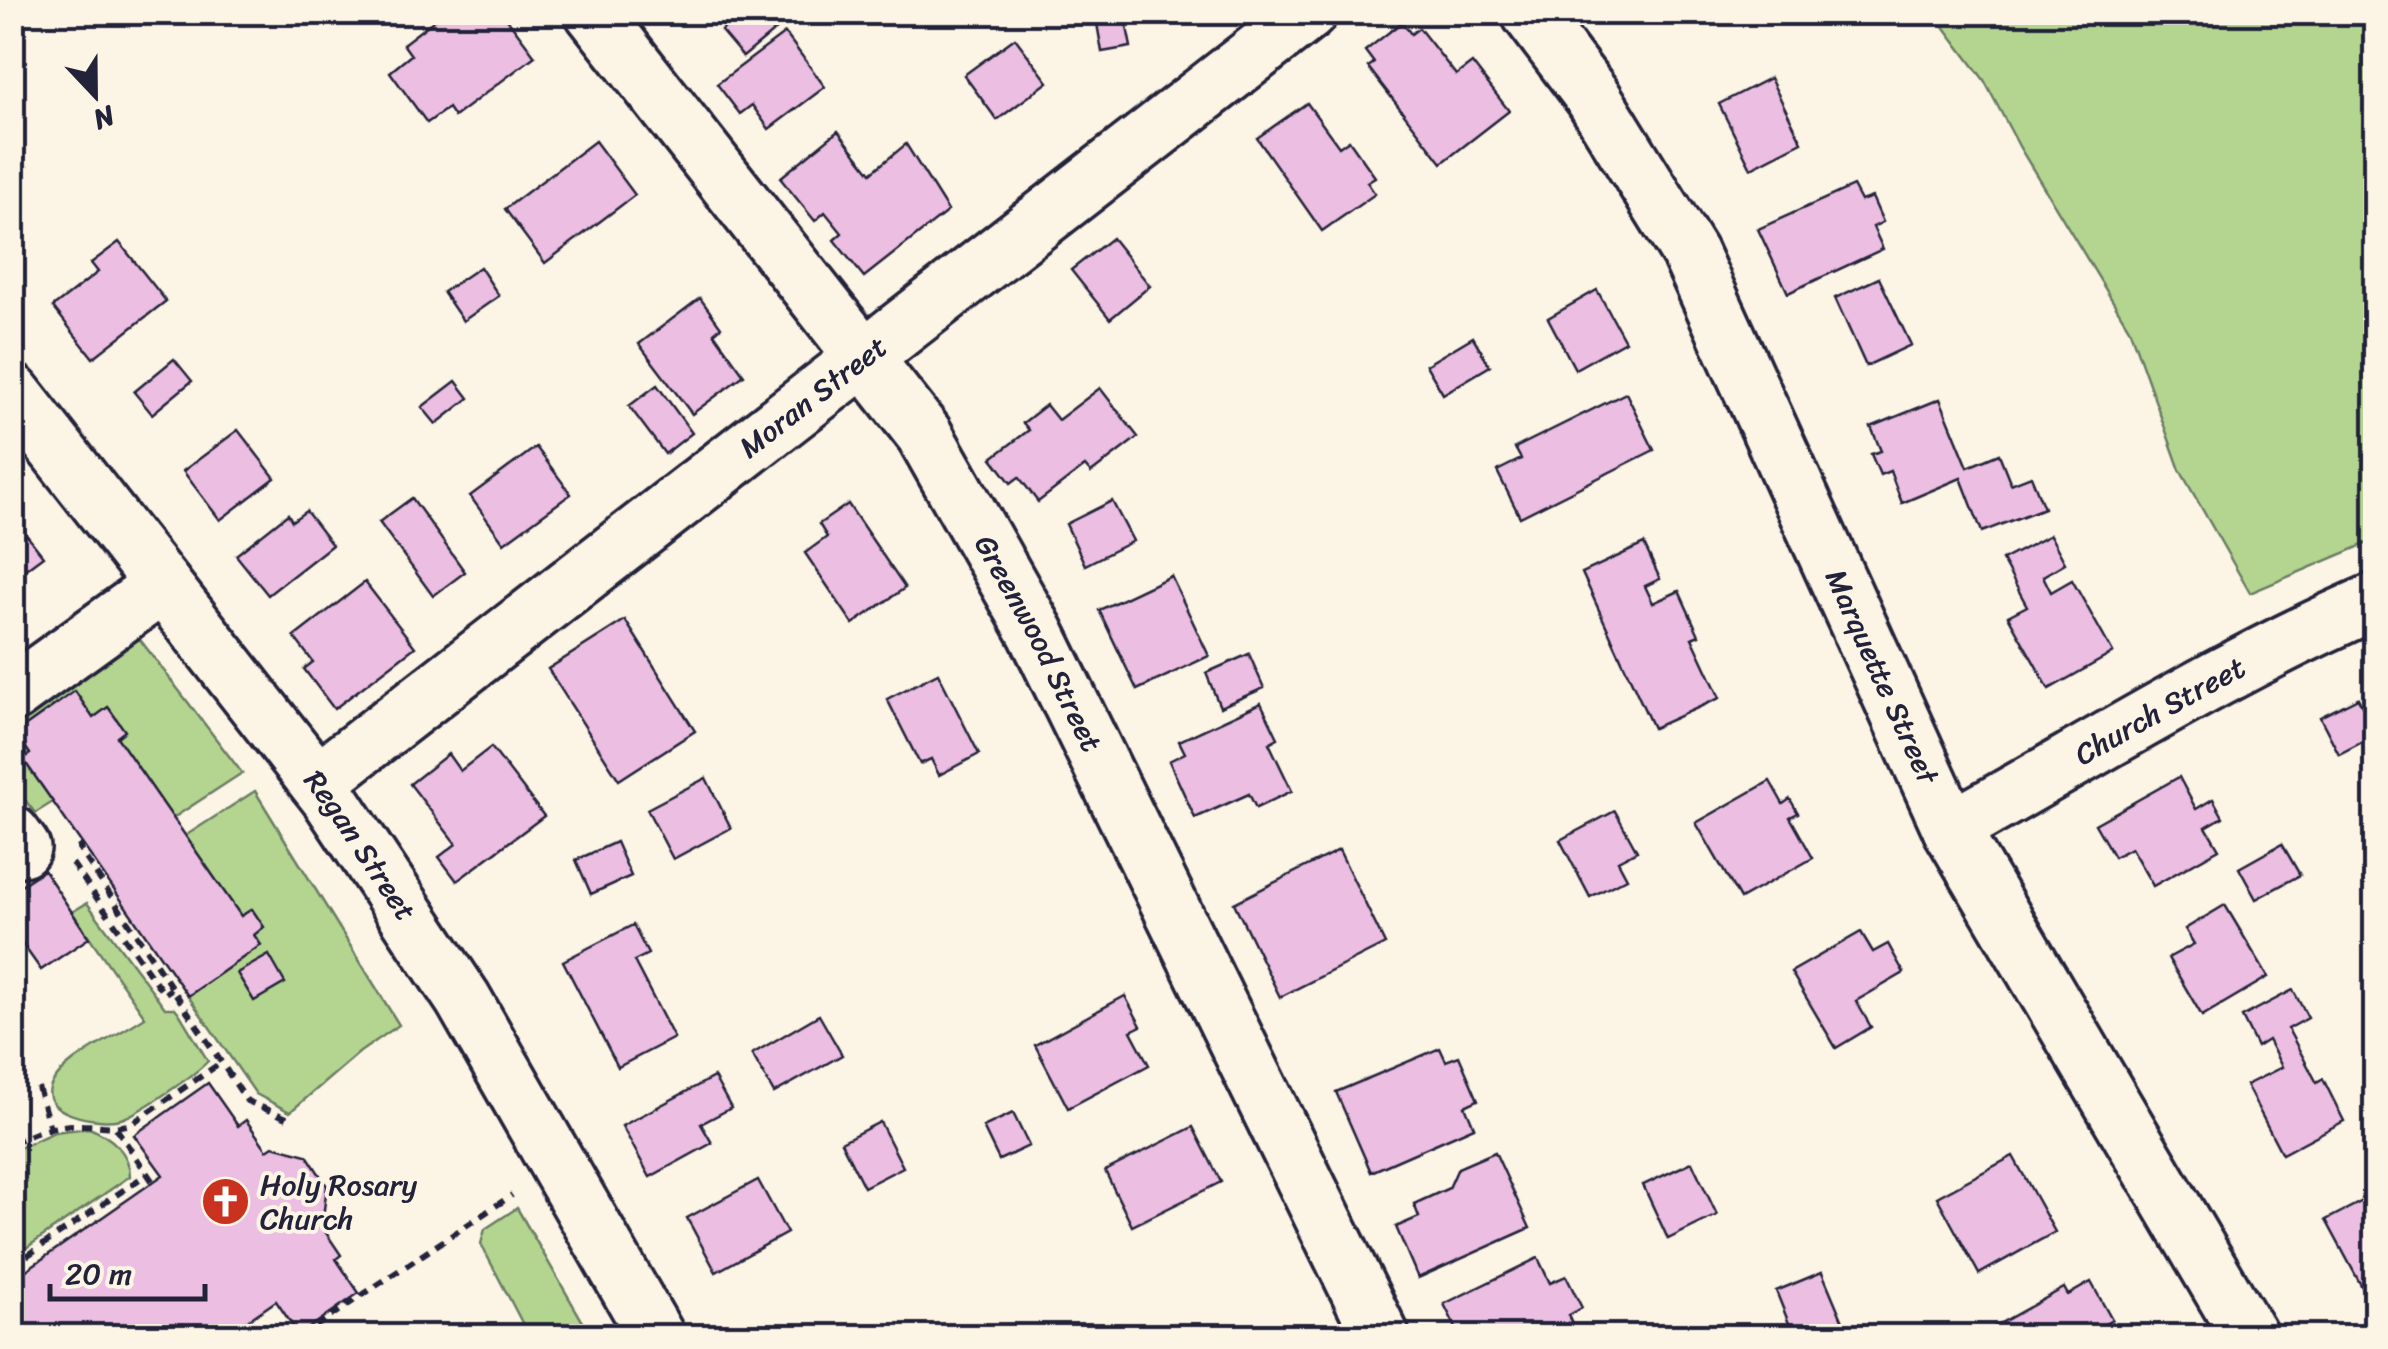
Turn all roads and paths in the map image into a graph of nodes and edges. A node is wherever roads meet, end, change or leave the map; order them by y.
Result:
1 (594, 12) edge
2 (1309, 12) edge
3 (1529, 12) edge
4 (864, 358) junction
5 (12, 392) edge
6 (164, 585) junction
7 (2376, 602) edge
8 (12, 694) edge
9 (317, 782) junction
10 (1951, 829) junction
11 (17, 841) edge
12 (83, 845) dead end
13 (171, 989) junction
14 (219, 1064) junction
15 (38, 1086) dead end
16 (288, 1118) dead end
17 (50, 1128) junction
18 (116, 1128) junction
19 (12, 1144) edge
20 (147, 1174) junction
21 (153, 1182) dead end
22 (513, 1195) dead end
23 (12, 1266) edge
24 (302, 1336) edge
25 (656, 1336) edge
26 (1381, 1336) edge
27 (2249, 1336) edge

1 - 4 street, Greenwood Street
2 - 4 street, Moran Street
3 - 10 street, Marquette Street
4 - 9 street, Moran Street
4 - 26 street, Greenwood Street
5 - 6 street, Regan Street
6 - 8 street
6 - 9 street, Regan Street
7 - 10 street, Church Street
9 - 25 street, Regan Street
10 - 27 street, Marquette Street
11 - 13 path
12 - 13 path
13 - 14 path
14 - 16 path
14 - 18 path
15 - 17 path
17 - 18 path
17 - 19 path
18 - 20 path
20 - 21 path
20 - 23 path
22 - 24 path

